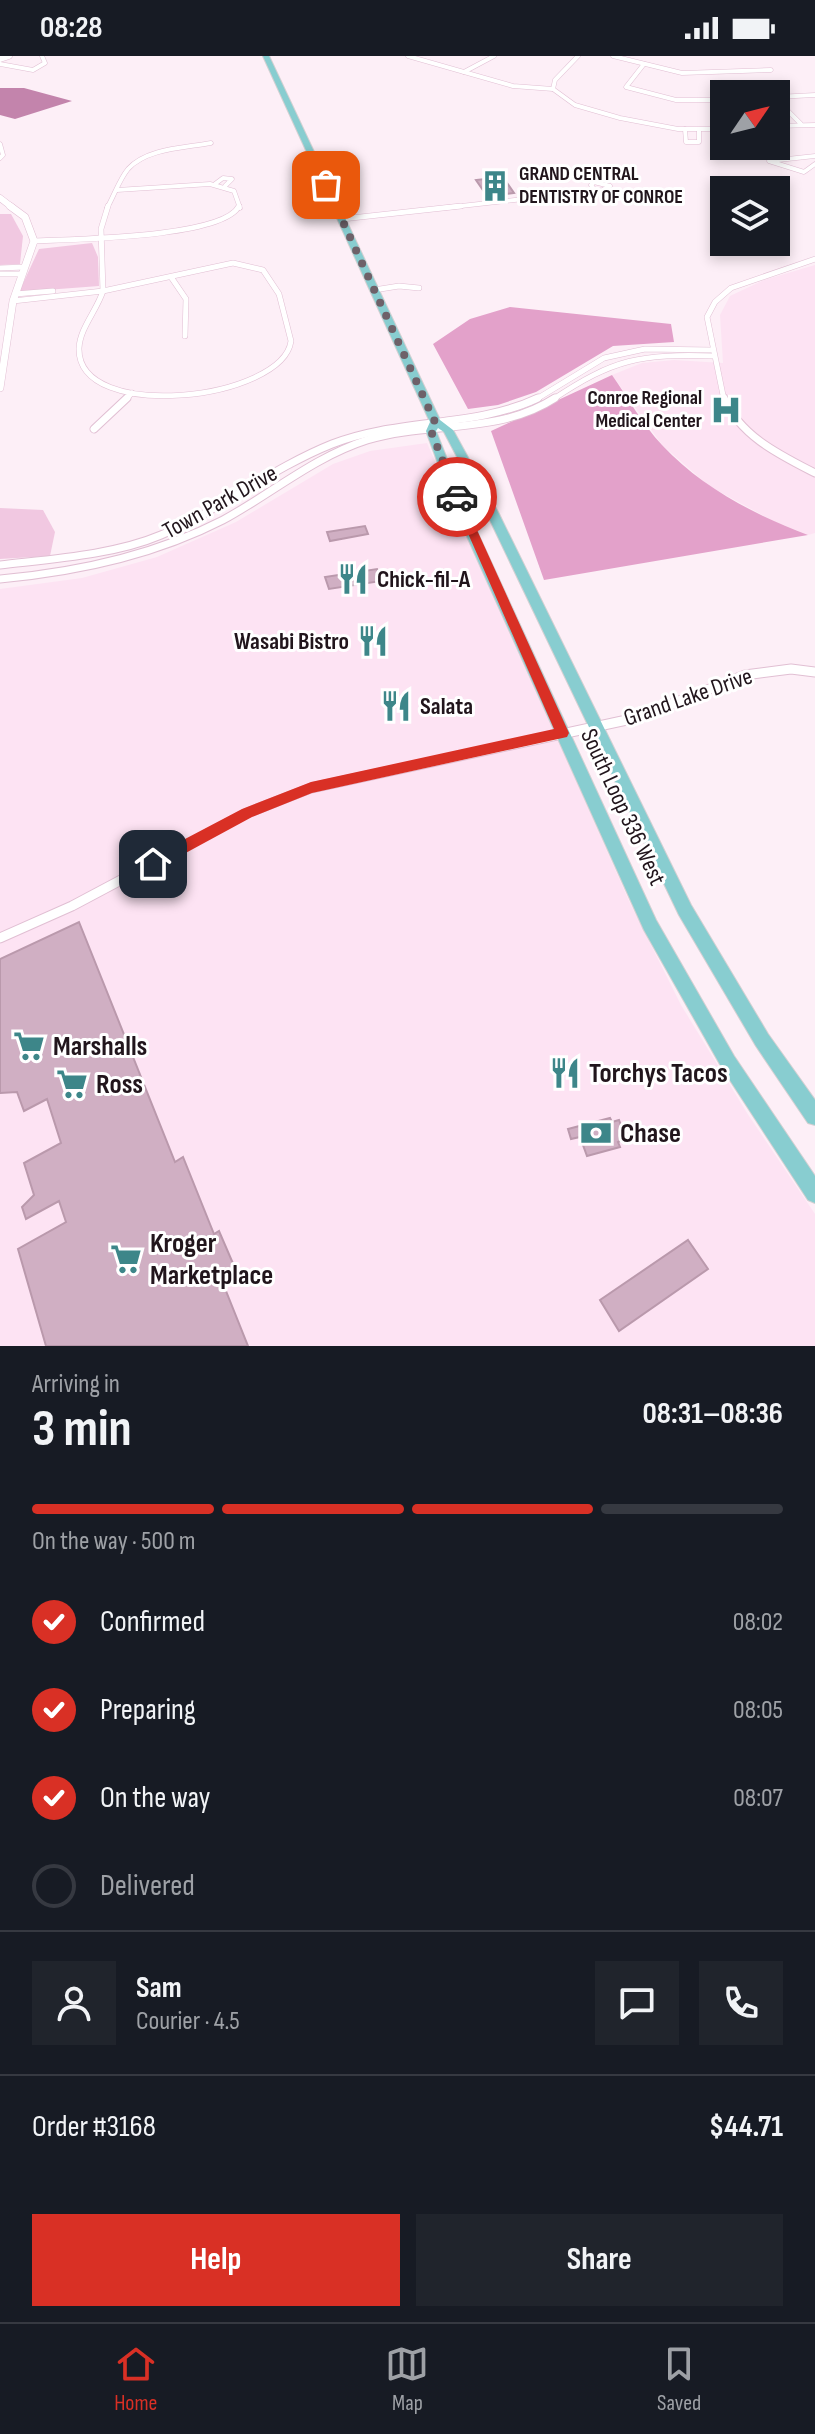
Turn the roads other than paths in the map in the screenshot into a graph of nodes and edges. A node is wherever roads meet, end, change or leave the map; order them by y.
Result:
1 (9, 56) edge
2 (42, 56) edge
3 (266, 56) edge
4 (408, 56) edge
5 (494, 56) edge
6 (578, 56) edge
7 (613, 56) edge
8 (0, 62) edge
9 (644, 64) junction
10 (771, 70) dead end
11 (464, 72) junction
12 (553, 89) junction
13 (815, 95) edge
14 (790, 97) edge
15 (710, 100) edge
16 (790, 113) edge
17 (801, 124) junction
18 (790, 125) edge
19 (815, 125) edge
20 (685, 129) junction
21 (699, 130) junction
22 (710, 130) edge
23 (211, 143) dead end
24 (0, 144) edge
25 (815, 156) edge
26 (0, 158) edge
27 (815, 164) edge
28 (804, 172) junction
29 (815, 176) edge
30 (214, 185) junction
31 (225, 186) junction
32 (594, 189) dead end
33 (117, 190) junction
34 (0, 198) edge
35 (342, 219) junction
36 (101, 238) junction
37 (34, 244) junction
38 (815, 259) edge
39 (24, 270) junction
40 (0, 271) edge
41 (171, 277) junction
42 (419, 288) dead end
43 (104, 289) junction
44 (374, 290) junction
45 (14, 298) junction
46 (185, 336) dead end
47 (713, 353) junction
48 (0, 388) edge
49 (132, 393) junction
50 (540, 396) junction
51 (550, 402) junction
52 (438, 428) junction
53 (94, 429) dead end
54 (815, 473) edge
55 (0, 565) edge
56 (0, 579) edge
57 (815, 672) edge
58 (596, 726) junction
59 (562, 733) junction
60 (0, 938) edge
61 (815, 1116) edge
62 (815, 1193) edge

1 - 8 street
2 - 8 street
3 - 35 main road, South Loop 336 West
4 - 11 street
5 - 11 street
6 - 12 street
7 - 9 street
9 - 10 street
9 - 15 street
11 - 12 street
12 - 20 street
13 - 14 street
16 - 17 street
17 - 18 street
17 - 19 street
20 - 21 street
20 - 21 street
21 - 22 street
23 - 33 street
24 - 26 street
25 - 28 street
27 - 28 street
28 - 29 street
30 - 31 street
30 - 31 street
30 - 33 street
31 - 36 street
32 - 35 street
33 - 36 street
34 - 37 street
35 - 44 main road, South Loop 336 West
36 - 37 street
36 - 43 street
37 - 39 street
38 - 47 street
39 - 40 street
39 - 45 street
41 - 43 street
41 - 46 street
41 - 49 street
42 - 44 street
43 - 45 street
43 - 49 street
44 - 52 main road, South Loop 336 West
45 - 48 street
47 - 50 street
47 - 51 street
47 - 54 street
49 - 53 street
50 - 51 street
50 - 52 street
51 - 52 street
52 - 55 street, Town Park Drive
52 - 56 street, Town Park Drive
52 - 58 main road, South Loop 336 West
52 - 59 main road, South Loop 336 West
57 - 58 street, Grand Lake Drive
58 - 59 street, Grand Lake Drive
58 - 61 main road, South Loop 336 West
59 - 60 street, Grand Lake Drive
59 - 62 main road, South Loop 336 West

